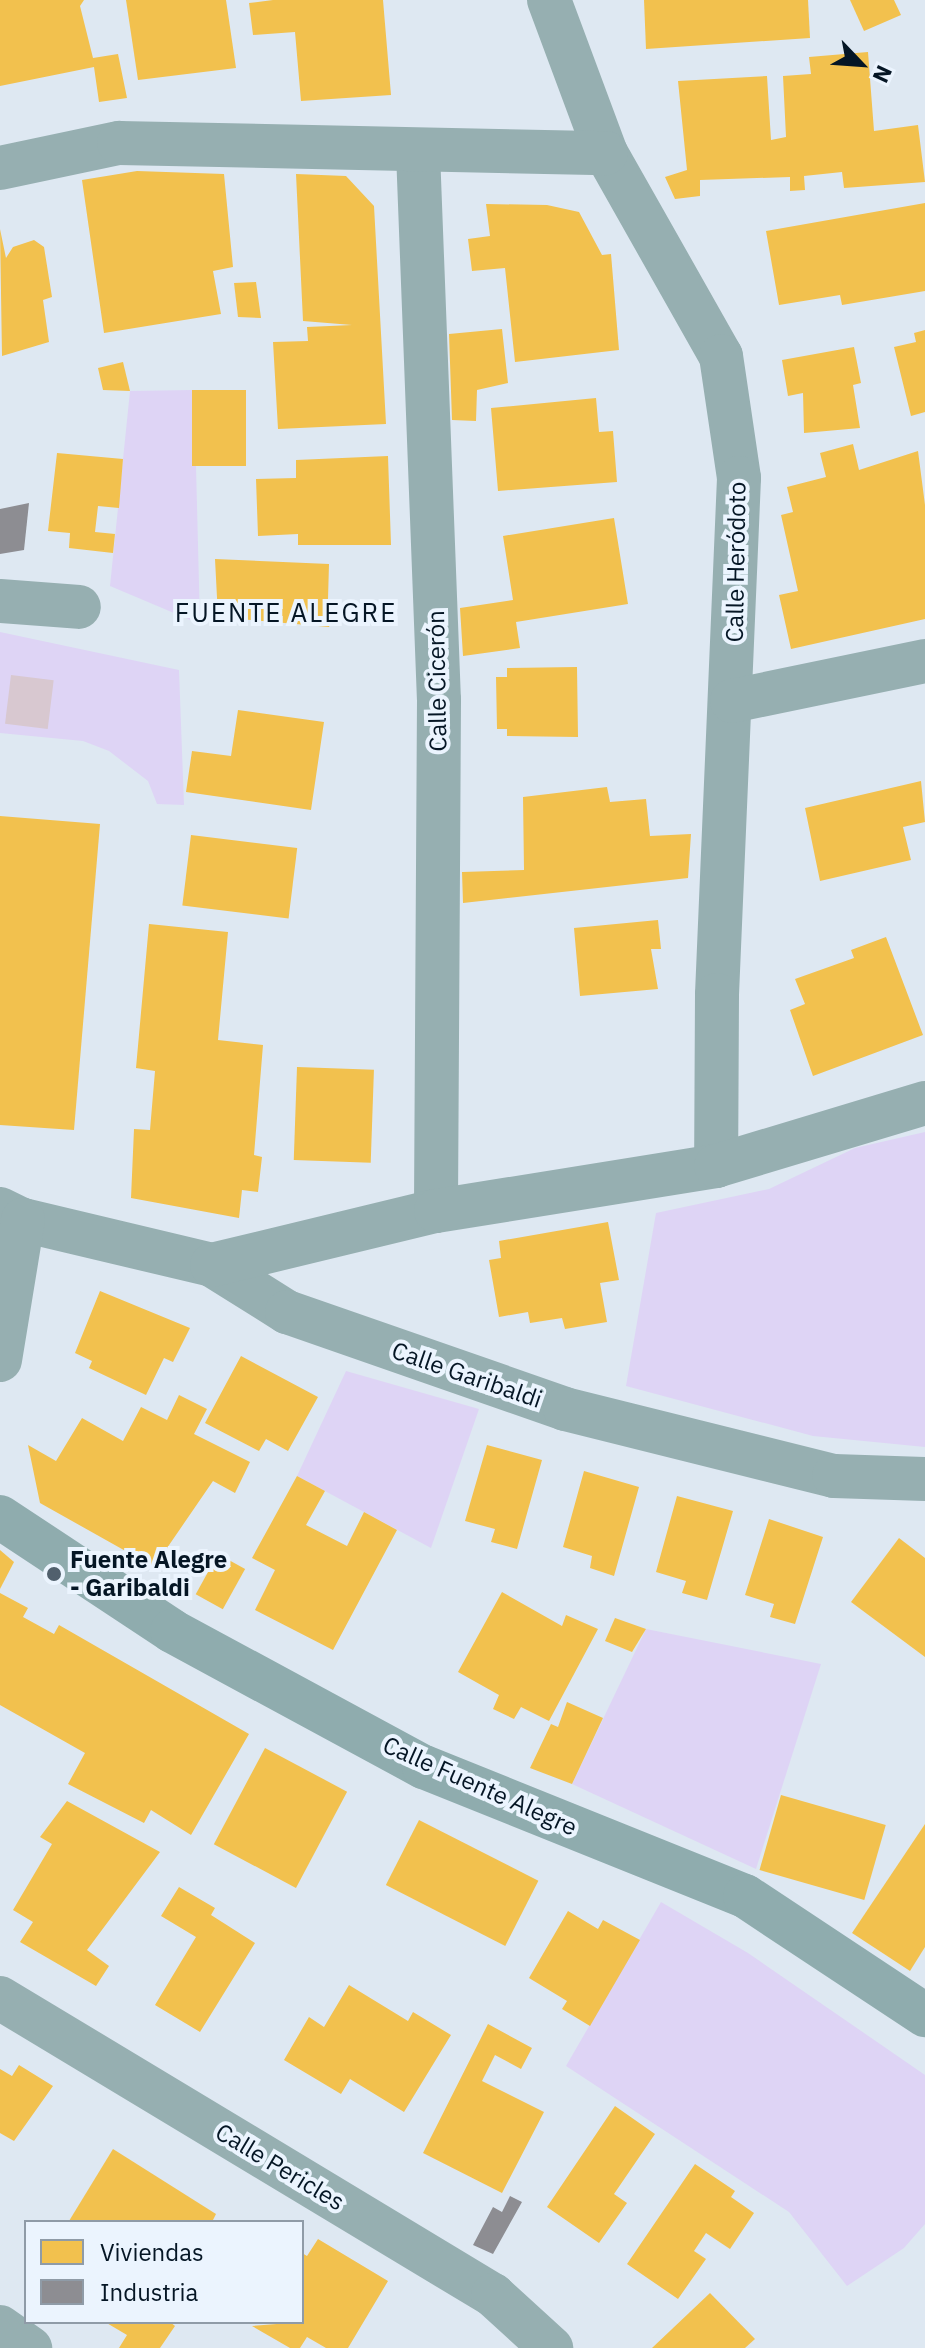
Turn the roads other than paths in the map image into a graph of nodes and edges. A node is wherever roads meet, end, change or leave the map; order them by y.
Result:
1 (549, 0) edge
2 (418, 152) junction
3 (606, 153) junction
4 (0, 168) edge
5 (0, 601) edge
6 (79, 607) dead end
7 (925, 661) edge
8 (732, 701) junction
9 (925, 1103) edge
10 (716, 1166) junction
11 (436, 1211) junction
12 (12, 1214) edge
13 (212, 1265) junction
14 (0, 1360) edge
15 (925, 1479) edge
16 (0, 1517) edge
17 (0, 1998) edge
18 (925, 2015) edge
19 (0, 2327) edge
20 (30, 2348) edge
21 (551, 2348) edge

1 - 3 street, Calle Heródoto
2 - 3 street
2 - 4 street
2 - 11 street, Calle Cicerón
3 - 8 street, Calle Heródoto
5 - 6 street
7 - 8 street
8 - 10 street, Calle Heródoto
9 - 10 street
10 - 11 street
11 - 13 street
12 - 13 street, Calle Garibaldi
12 - 14 street, Calle Garibaldi
13 - 15 street, Calle Garibaldi
16 - 18 street, Calle Fuente Alegre
17 - 21 street, Calle Pericles
19 - 20 street

